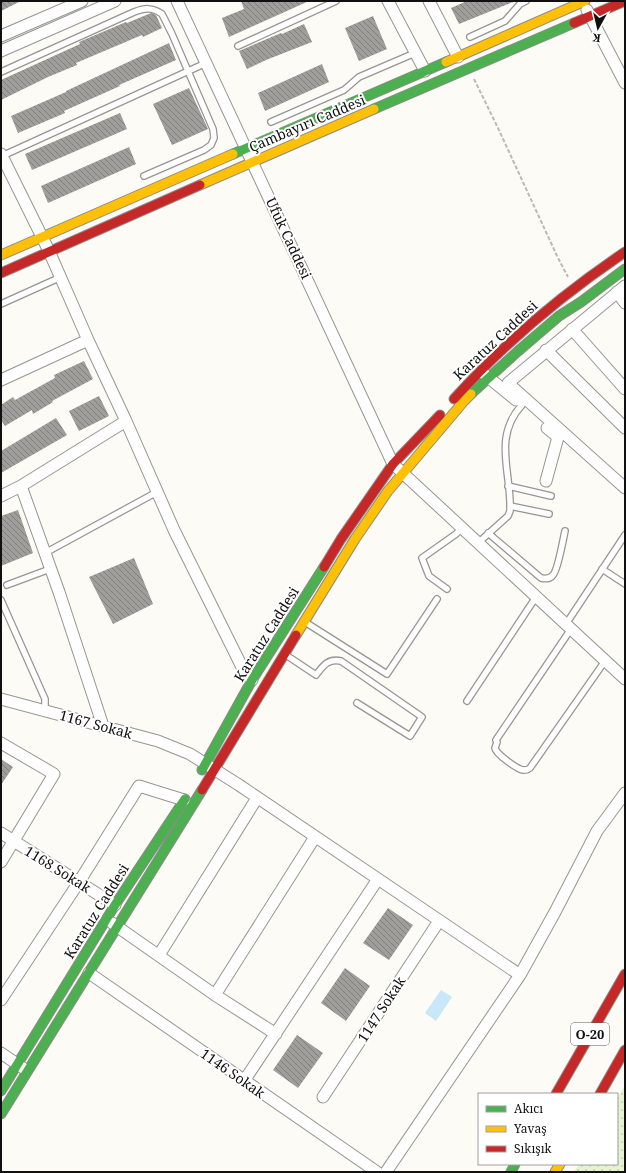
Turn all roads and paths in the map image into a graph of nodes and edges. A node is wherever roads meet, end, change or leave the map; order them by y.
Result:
1 (82, 1) edge
2 (115, 1) edge
3 (177, 1) edge
4 (336, 1) edge
5 (388, 1) edge
6 (429, 1) edge
7 (526, 1) edge
8 (584, 1) edge
9 (625, 2) edge
10 (591, 17) junction
11 (1, 36) edge
12 (470, 37) dead end
13 (238, 46) dead end
14 (1, 51) edge
15 (415, 53) junction
16 (458, 57) junction
17 (206, 63) junction
18 (469, 69) junction
19 (188, 71) junction
20 (424, 71) junction
21 (1, 72) edge
22 (625, 83) edge
23 (271, 122) dead end
24 (246, 149) junction
25 (1, 155) edge
26 (253, 162) junction
27 (144, 176) dead end
28 (42, 237) junction
29 (49, 251) junction
30 (625, 252) edge
31 (1, 255) edge
32 (625, 269) edge
33 (1, 273) edge
34 (61, 278) junction
35 (575, 289) junction
36 (621, 289) edge
37 (625, 303) edge
38 (1, 304) edge
39 (572, 328) junction
40 (88, 340) junction
41 (546, 350) junction
42 (480, 370) junction
43 (488, 378) junction
44 (1, 380) edge
45 (625, 389) edge
46 (522, 405) junction
47 (126, 421) junction
48 (625, 428) edge
49 (394, 464) junction
50 (403, 474) junction
51 (546, 481) dead end
52 (21, 486) junction
53 (508, 486) junction
54 (625, 488) edge
55 (157, 492) junction
56 (1, 496) edge
57 (552, 496) dead end
58 (510, 506) junction
59 (548, 514) dead end
60 (462, 528) junction
61 (565, 531) dead end
62 (488, 533) junction
63 (625, 535) edge
64 (478, 543) junction
65 (45, 553) junction
66 (50, 569) junction
67 (602, 569) junction
68 (625, 584) edge
69 (7, 585) dead end
70 (447, 589) dead end
71 (536, 597) junction
72 (437, 599) dead end
73 (1, 600) edge
74 (304, 621) junction
75 (568, 627) junction
76 (284, 654) junction
77 (605, 661) junction
78 (625, 679) edge
79 (252, 680) junction
80 (1, 698) edge
81 (468, 701) dead end
82 (357, 703) dead end
83 (44, 710) junction
84 (103, 726) junction
85 (1, 743) edge
86 (210, 767) junction
87 (198, 777) dead end
88 (191, 788) dead end
89 (625, 793) edge
90 (257, 798) junction
91 (184, 800) junction
92 (1, 833) edge
93 (315, 837) junction
94 (14, 842) junction
95 (1, 862) edge
96 (378, 879) junction
97 (79, 882) junction
98 (115, 905) junction
99 (106, 919) junction
100 (439, 920) junction
101 (118, 927) junction
102 (159, 955) junction
103 (89, 973) junction
104 (625, 974) edge
105 (520, 975) junction
106 (215, 995) junction
107 (1, 1000) edge
108 (276, 1034) junction
109 (625, 1050) edge
110 (1, 1053) edge
111 (17, 1063) junction
112 (27, 1071) junction
113 (244, 1081) junction
114 (1, 1091) edge
115 (557, 1093) edge
116 (601, 1093) edge
117 (323, 1097) dead end
118 (1, 1114) edge
119 (377, 1172) edge
120 (386, 1172) edge

1 - 11 street
2 - 14 street
3 - 17 street, Ufuk Caddesi
4 - 13 lane
5 - 15 street
6 - 16 street
7 - 12 lane
8 - 10 street
8 - 16 main road, Çambayırı Caddesi
9 - 10 main road, Çambayırı Caddesi
10 - 18 main road, Çambayırı Caddesi
10 - 22 street
15 - 20 street
15 - 23 lane
16 - 20 main road, Çambayırı Caddesi
17 - 19 lane
17 - 24 street, Ufuk Caddesi
18 - 26 main road, Çambayırı Caddesi
18 - 35 path
19 - 21 lane
19 - 25 lane
19 - 27 lane
20 - 24 main road, Çambayırı Caddesi
24 - 26 street, Ufuk Caddesi
24 - 28 main road, Çambayırı Caddesi
25 - 28 street
26 - 29 main road, Çambayırı Caddesi
26 - 49 street, Ufuk Caddesi
28 - 29 street
28 - 31 main road, Çambayırı Caddesi
29 - 33 main road, Çambayırı Caddesi
29 - 34 street
30 - 35 main road, Karatuz Caddesi
32 - 43 main road
34 - 38 lane
34 - 40 street
35 - 42 main road, Karatuz Caddesi
36 - 37 street
36 - 39 street
39 - 41 street
39 - 45 street
40 - 44 street
40 - 47 street
41 - 48 street
41 - 54 street
42 - 43 street
42 - 49 main road, Karatuz Caddesi
43 - 46 street
43 - 50 main road
46 - 51 street
46 - 53 lane
47 - 52 street
47 - 55 street
49 - 50 street, Ufuk Caddesi
49 - 79 main road, Karatuz Caddesi
50 - 60 street, Ufuk Caddesi
50 - 74 main road
52 - 56 street
52 - 65 street
53 - 57 lane
53 - 58 lane
55 - 65 lane
55 - 79 street
58 - 59 lane
58 - 62 lane
60 - 64 street, Ufuk Caddesi
60 - 70 lane
61 - 62 lane
62 - 64 lane
63 - 67 lane
64 - 71 street, Ufuk Caddesi
65 - 66 street
66 - 69 lane
66 - 84 street
67 - 68 lane
67 - 75 lane
71 - 75 street, Ufuk Caddesi
71 - 81 lane
72 - 74 lane
73 - 83 lane
74 - 76 main road
75 - 77 street, Ufuk Caddesi
75 - 77 lane
76 - 82 lane
76 - 86 main road
77 - 78 street, Ufuk Caddesi
79 - 86 main road, Karatuz Caddesi
80 - 83 street, 1167 Sokak
83 - 84 street, 1167 Sokak
84 - 86 street, 1167 Sokak
85 - 94 street
86 - 87 main road, Karatuz Caddesi
86 - 90 street, 1167 Sokak
86 - 101 main road, Karatuz Caddesi
88 - 91 main road, Karatuz Caddesi
89 - 105 street
90 - 93 street, 1167 Sokak
90 - 102 street
91 - 97 street
91 - 98 main road, Karatuz Caddesi
92 - 94 street, 1168 Sokak
93 - 96 street, 1167 Sokak
93 - 106 street
94 - 95 street
94 - 97 street, 1168 Sokak
96 - 100 street, 1167 Sokak
96 - 108 street
97 - 98 street, 1168 Sokak
97 - 107 street
98 - 99 main road, Karatuz Caddesi
99 - 101 street
99 - 111 main road, Karatuz Caddesi
100 - 105 street, 1167 Sokak
100 - 117 street, 1147 Sokak
101 - 102 street
101 - 103 main road, Karatuz Caddesi
102 - 106 street
103 - 112 main road, Karatuz Caddesi
103 - 113 street, 1146 Sokak
104 - 115 main road, O-20
105 - 120 street
106 - 108 street
108 - 113 street
109 - 116 main road, O-20
110 - 111 street
111 - 112 street
111 - 114 main road, Karatuz Caddesi
112 - 118 main road, Karatuz Caddesi
113 - 119 street, 1146 Sokak

